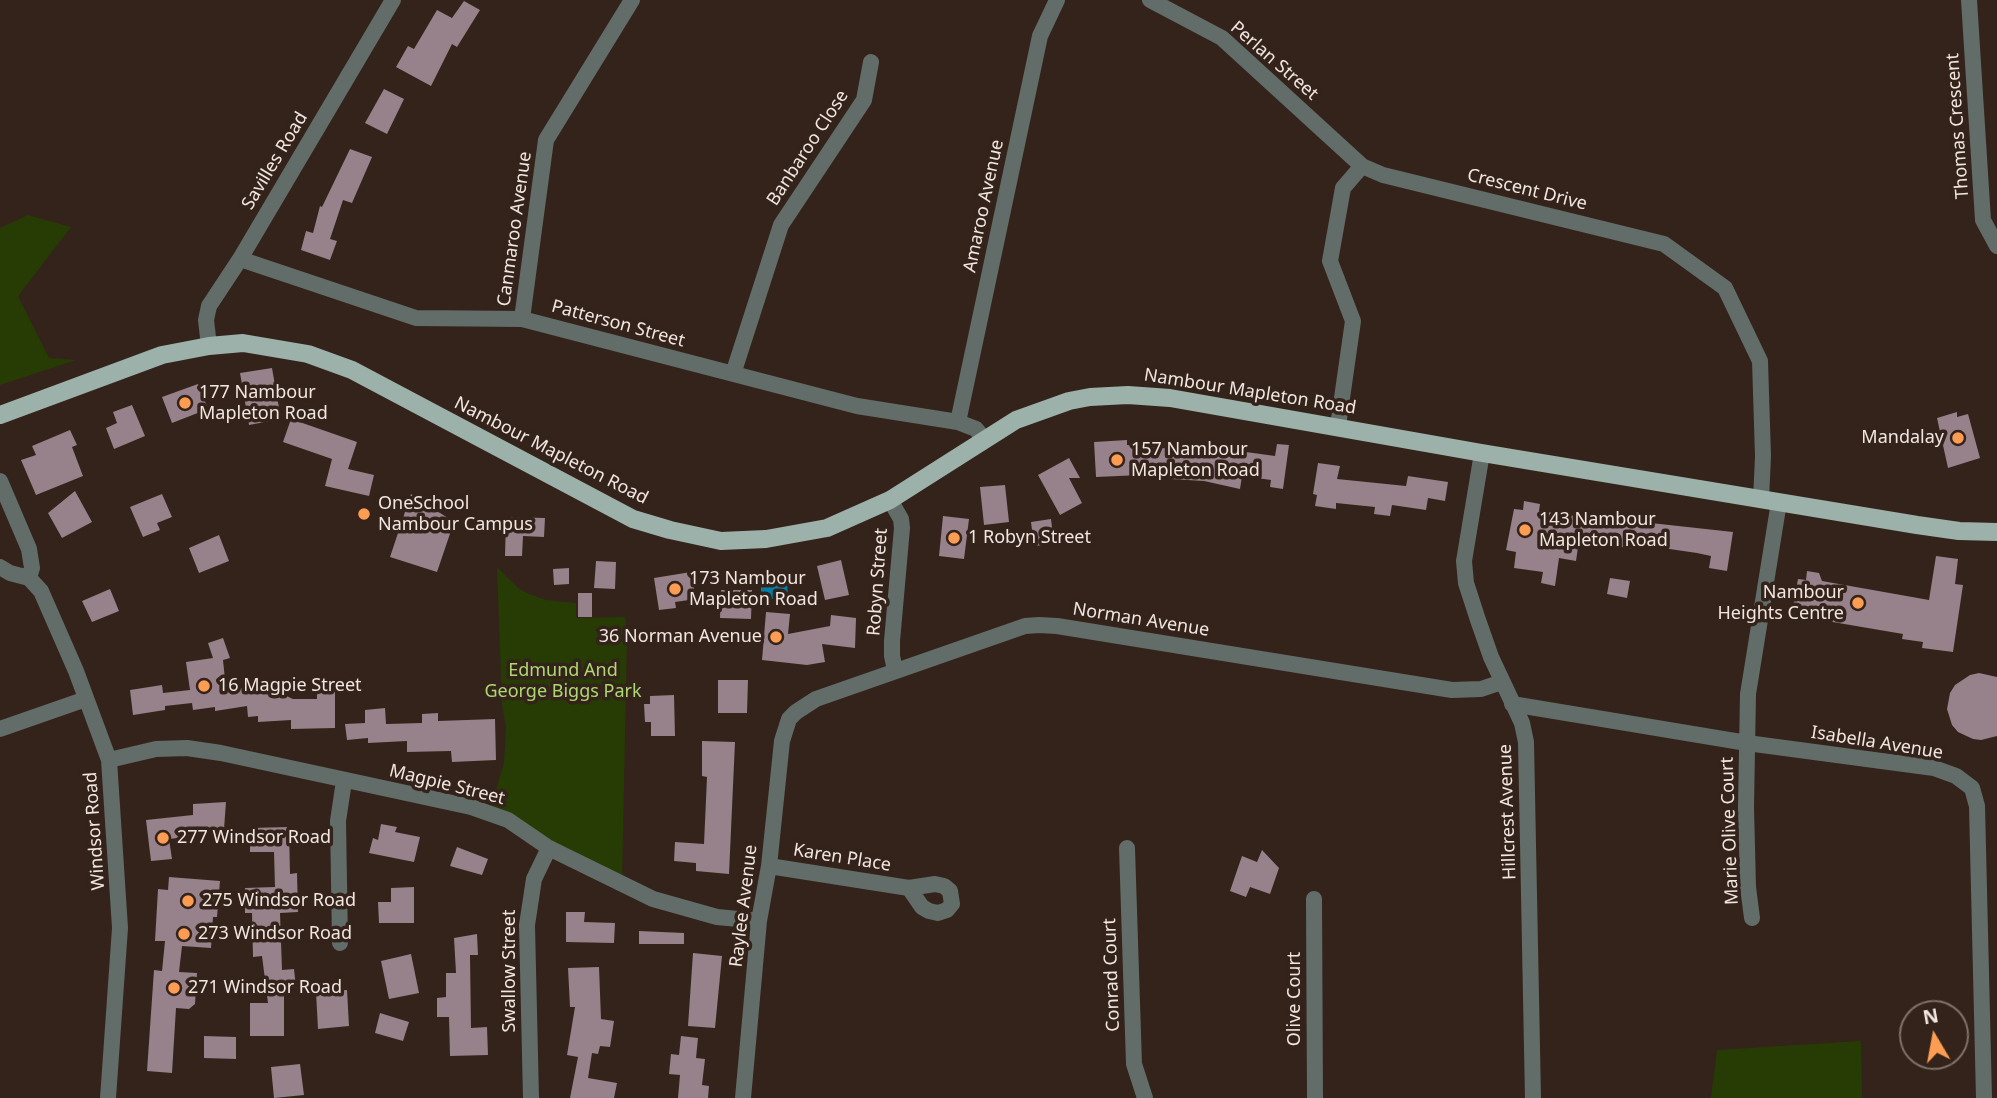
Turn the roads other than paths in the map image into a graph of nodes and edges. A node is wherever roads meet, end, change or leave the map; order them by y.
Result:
1 (393, 0) edge
2 (632, 0) edge
3 (1057, 0) edge
4 (1150, 0) edge
5 (1969, 0) edge
6 (871, 62) dead end
7 (1362, 166) junction
8 (1997, 246) edge
9 (240, 259) junction
10 (522, 319) junction
11 (209, 346) junction
12 (733, 374) junction
13 (0, 415) edge
14 (958, 422) junction
15 (1338, 426) junction
16 (984, 439) junction
17 (1482, 453) junction
18 (0, 481) edge
19 (1760, 499) junction
20 (890, 500) junction
21 (1779, 502) junction
22 (1997, 532) edge
23 (0, 567) edge
24 (29, 578) junction
25 (895, 670) junction
26 (1502, 682) junction
27 (86, 699) junction
28 (1512, 704) junction
29 (789, 719) joint
30 (0, 729) edge
31 (1747, 743) junction
32 (109, 760) junction
33 (344, 781) junction
34 (549, 848) junction
35 (1127, 848) dead end
36 (769, 866) junction
37 (909, 888) dead end
38 (1314, 899) dead end
39 (1752, 918) dead end
40 (759, 921) junction
41 (340, 943) dead end
42 (108, 1098) edge
43 (531, 1098) edge
44 (743, 1098) edge
45 (1145, 1098) edge
46 (1315, 1098) edge
47 (1533, 1098) edge
48 (1984, 1098) edge

1 - 9 street, Savilles Road
2 - 10 street, Canmaroo Avenue
3 - 14 street, Amaroo Avenue
4 - 7 street, Perlan Street
5 - 8 street, Thomas Crescent
6 - 12 street, Banbaroo Close
7 - 15 street
7 - 19 street, Crescent Drive
9 - 10 street, Patterson Street
9 - 11 street, Savilles Road
10 - 12 street, Patterson Street
11 - 13 main road, Nambour Mapleton Road
11 - 20 main road, Nambour Mapleton Road
12 - 14 street, Patterson Street
14 - 16 street, Patterson Street
15 - 16 main road, Nambour Mapleton Road
15 - 17 main road, Nambour Mapleton Road
16 - 20 main road, Nambour Mapleton Road
17 - 19 main road, Nambour Mapleton Road
17 - 26 street, Hillcrest Avenue
18 - 24 street, Windsor Road
19 - 21 main road, Nambour Mapleton Road
20 - 25 street, Robyn Street
21 - 22 main road, Nambour Mapleton Road
21 - 31 street
23 - 24 street
24 - 27 street, Windsor Road
25 - 26 street, Norman Avenue
25 - 29 street, Norman Avenue
26 - 28 street, Hillcrest Avenue
27 - 30 street
27 - 32 street, Windsor Road
28 - 31 street
28 - 47 street, Hillcrest Avenue
29 - 36 street, Raylee Avenue
31 - 39 street, Marie Olive Court
31 - 48 street, Isabella Avenue
32 - 33 street, Magpie Street
32 - 42 street, Windsor Road
33 - 34 street, Magpie Street
33 - 41 street
34 - 40 street, Magpie Street
34 - 43 street, Swallow Street
35 - 45 street, Conrad Court
36 - 37 street, Karen Place
36 - 40 street, Raylee Avenue
38 - 46 street, Olive Court
40 - 44 street, Raylee Avenue

